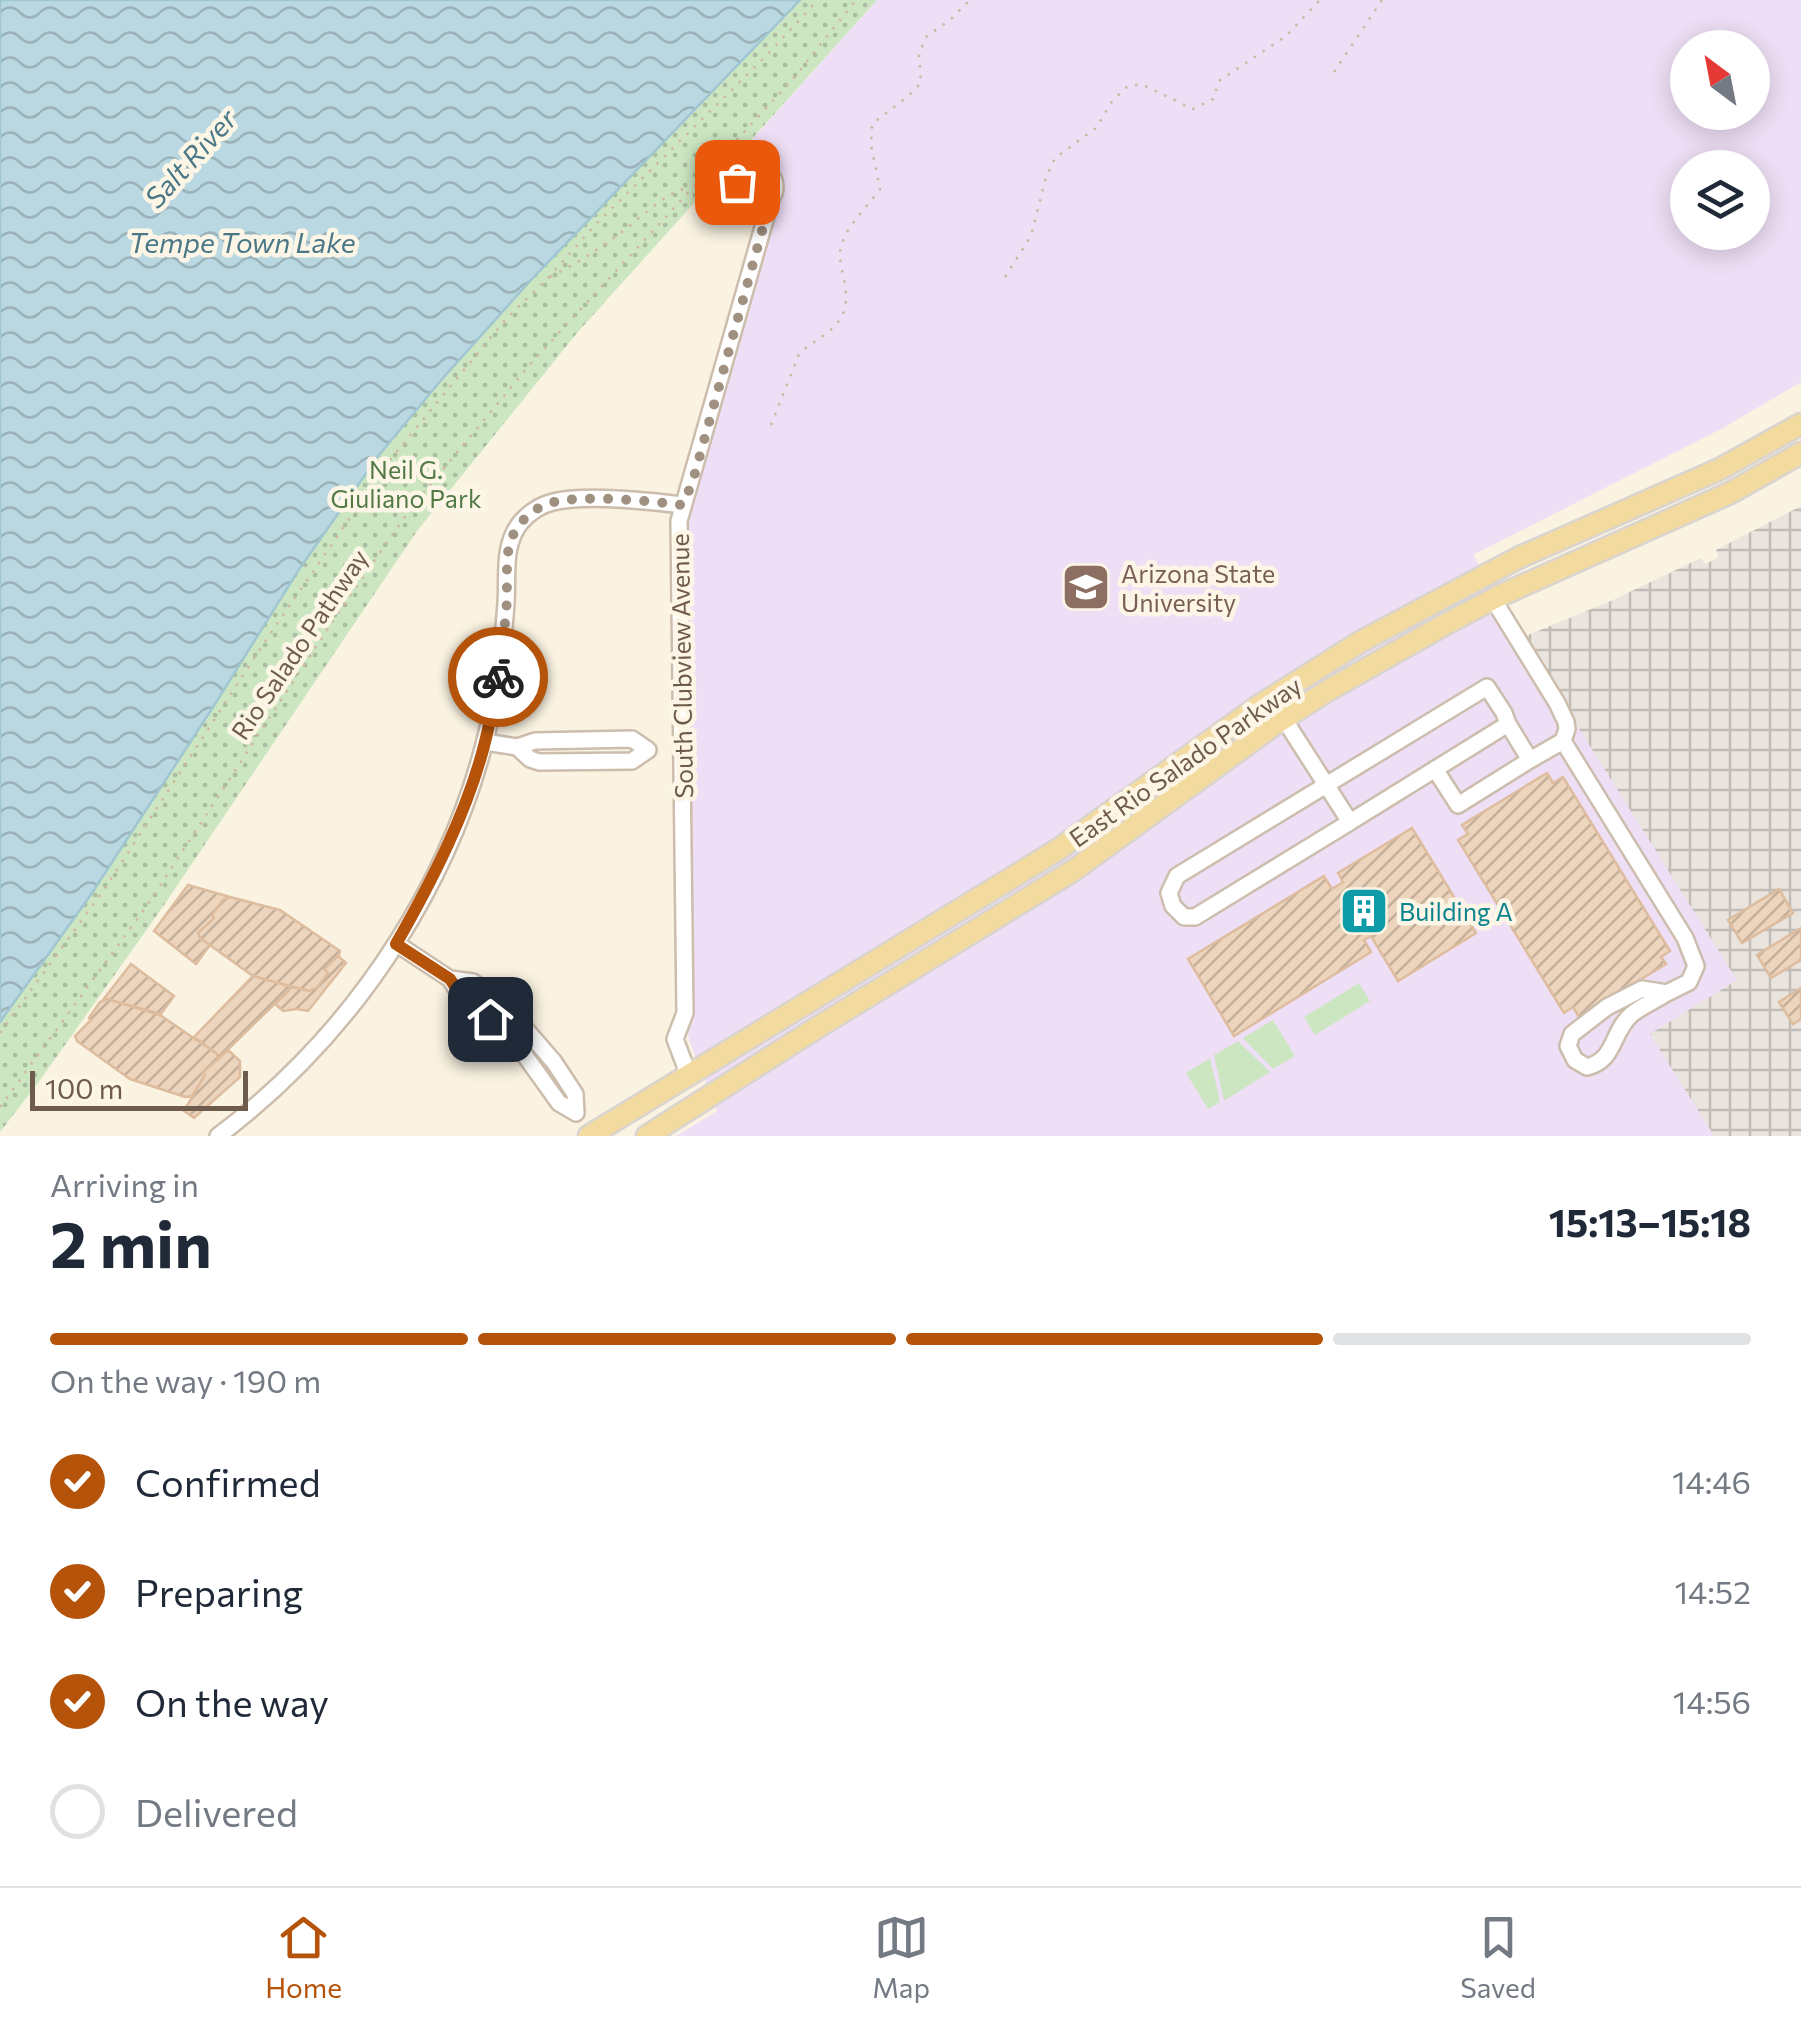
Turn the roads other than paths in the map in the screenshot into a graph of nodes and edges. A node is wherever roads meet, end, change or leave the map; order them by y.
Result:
1 (765, 204) dead end
2 (1801, 424) edge
3 (1801, 453) edge
4 (682, 505) junction
5 (1494, 599) junction
6 (1284, 719) junction
7 (1508, 724) junction
8 (1562, 741) junction
9 (486, 742) junction
10 (681, 750) junction
11 (1530, 760) junction
12 (1435, 769) junction
13 (1326, 784) junction
14 (1460, 803) junction
15 (1471, 820) dead end
16 (1350, 822) junction
17 (1681, 932) junction
18 (1664, 942) dead end
19 (396, 944) junction
20 (1667, 993) junction
21 (689, 1076) junction
22 (218, 1136) edge
23 (589, 1136) edge
24 (647, 1136) edge

1 - 4 street, South Clubview Avenue
2 - 21 main road, East Rio Salado Parkway
3 - 5 main road, East Rio Salado Parkway
4 - 9 street
4 - 10 street, South Clubview Avenue
5 - 6 main road, East Rio Salado Parkway
5 - 8 street
6 - 13 street
6 - 24 main road, East Rio Salado Parkway
7 - 11 street
7 - 12 street
7 - 13 street
8 - 11 street
8 - 17 street
9 - 10 street
9 - 19 street
10 - 21 street, South Clubview Avenue
11 - 14 street
12 - 14 street
12 - 16 street
13 - 16 street
13 - 16 street
14 - 15 street
17 - 18 street
17 - 20 street
19 - 22 street
19 - 23 street
20 - 20 street
21 - 23 main road, East Rio Salado Parkway

